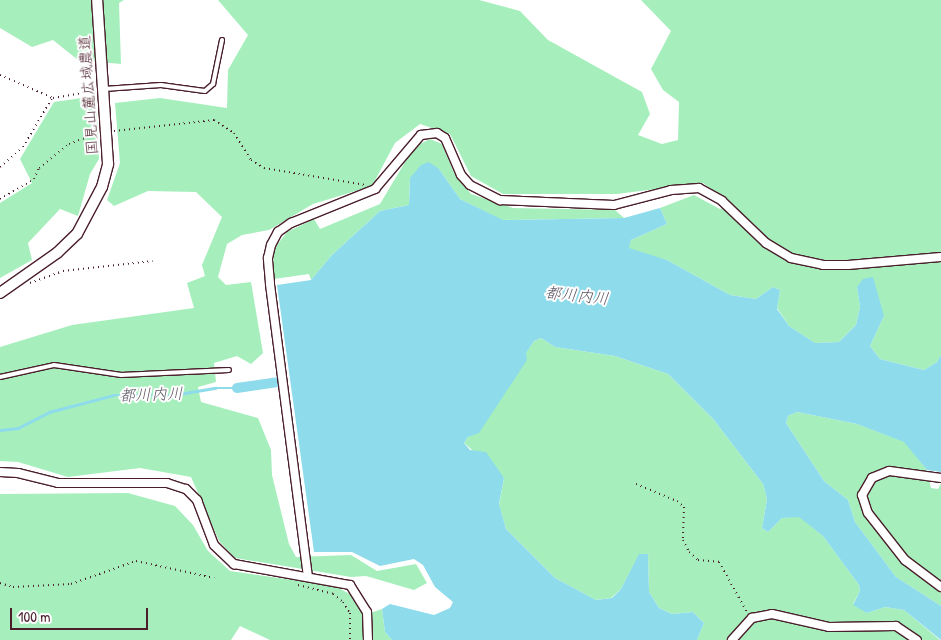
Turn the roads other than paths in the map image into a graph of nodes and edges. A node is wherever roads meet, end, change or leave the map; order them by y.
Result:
1 (97, 0) edge
2 (222, 40) dead end
3 (104, 89) junction
4 (941, 257) edge
5 (0, 292) edge
6 (229, 370) dead end
7 (0, 377) edge
8 (0, 472) edge
9 (941, 478) edge
10 (308, 577) junction
11 (941, 587) edge
12 (368, 640) edge
13 (732, 640) edge
14 (917, 640) edge

1 - 3 street, 国見山麓広域農道
2 - 3 lane
3 - 5 street, 国見山麓広域農道
4 - 10 street
6 - 7 lane
8 - 10 street
9 - 11 street
10 - 12 street
13 - 14 street

